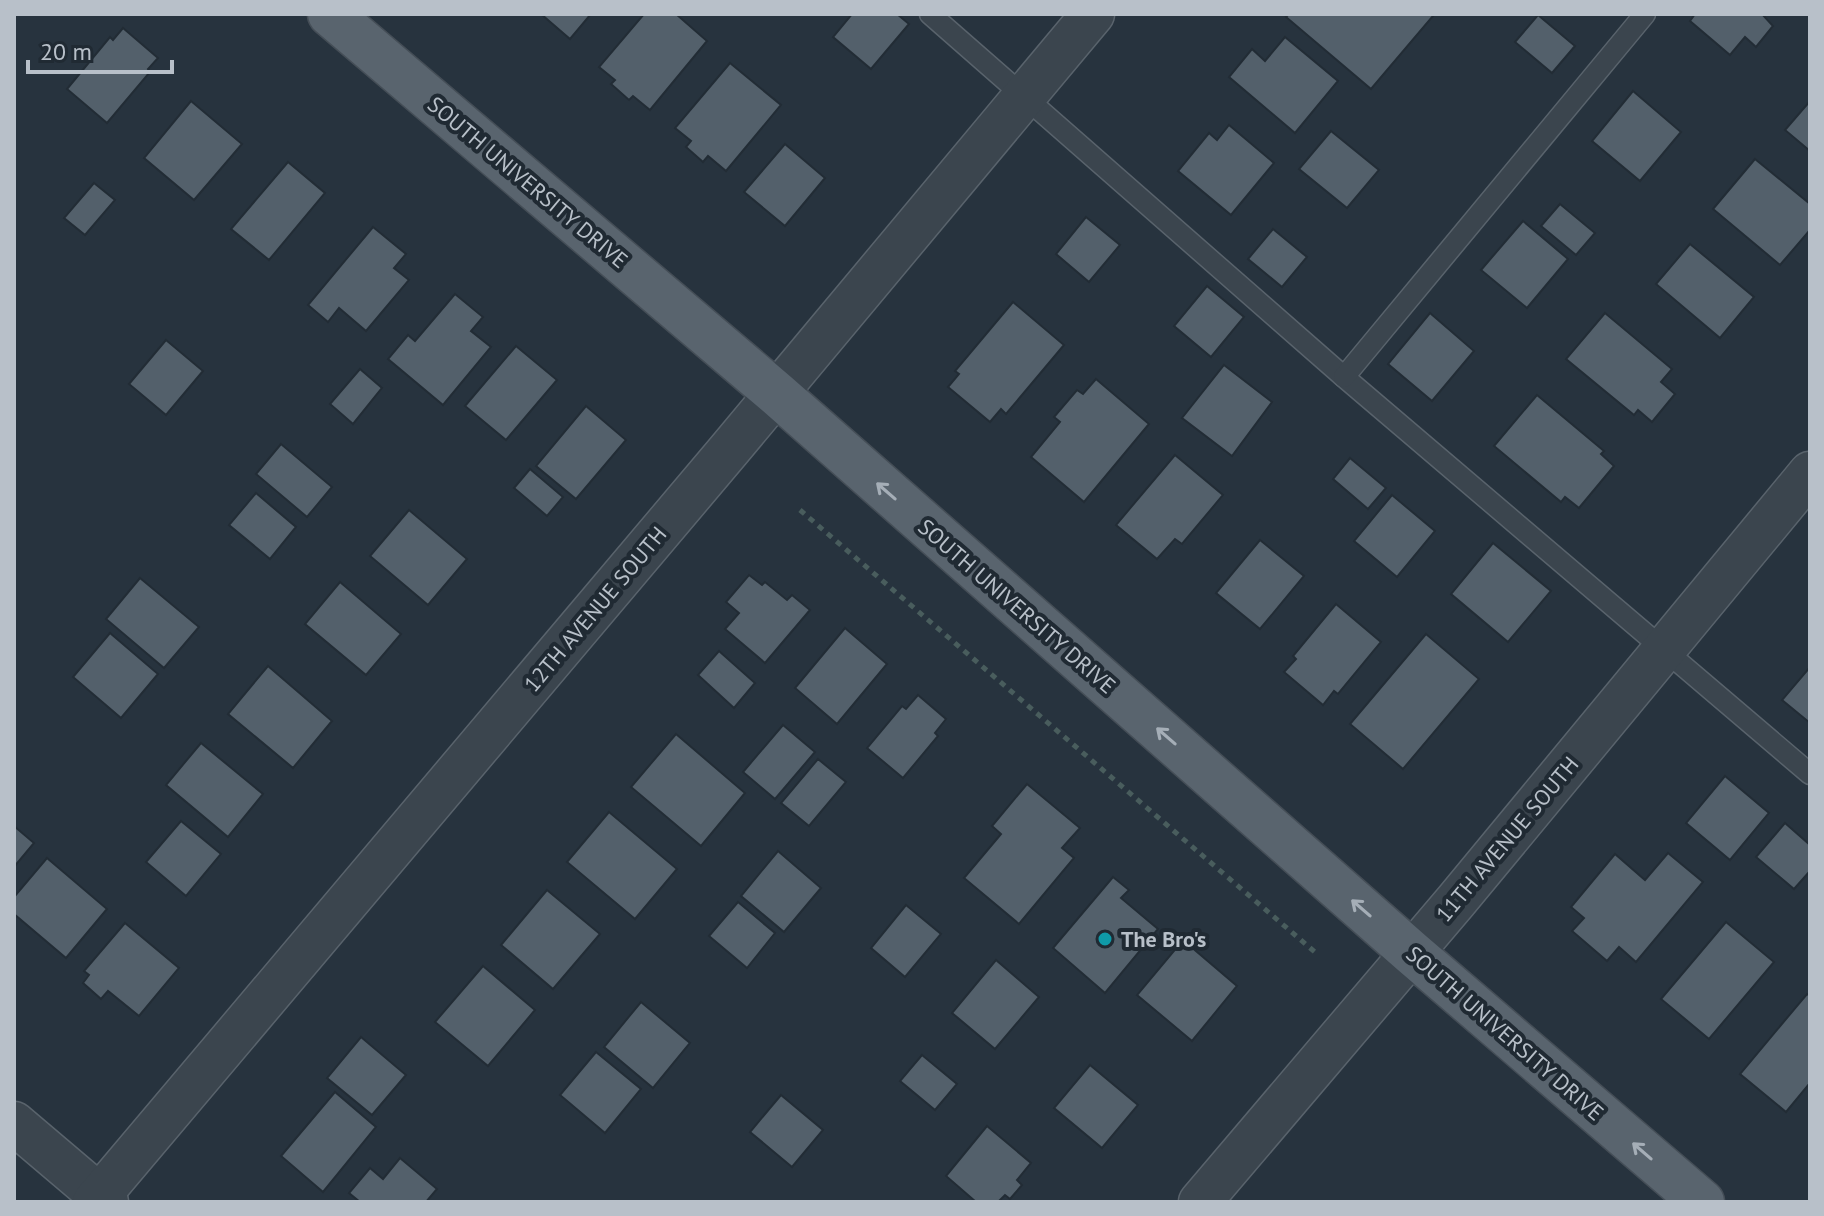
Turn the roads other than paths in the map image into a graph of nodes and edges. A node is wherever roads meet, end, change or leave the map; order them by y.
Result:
1 (330, 14) edge
2 (930, 14) edge
3 (1093, 14) edge
4 (1645, 14) edge
5 (1025, 95) junction
6 (1344, 377) junction
7 (777, 394) junction
8 (1810, 473) edge
9 (1664, 648) junction
10 (1810, 774) edge
11 (1412, 953) junction
12 (14, 1123) edge
13 (100, 1200) edge
14 (1200, 1202) edge
15 (1702, 1202) edge

1 - 7 main road, SOUTH UNIVERSITY DRIVE
2 - 5 lane
3 - 5 street, 12TH AVENUE SOUTH
4 - 6 lane
5 - 6 lane
5 - 7 street, 12TH AVENUE SOUTH
6 - 9 lane
11 -> 7 main road, SOUTH UNIVERSITY DRIVE
7 - 13 street, 12TH AVENUE SOUTH
8 - 9 street, 11TH AVENUE SOUTH
9 - 10 lane
9 - 11 street, 11TH AVENUE SOUTH
11 - 14 street, 11TH AVENUE SOUTH
15 -> 11 main road, SOUTH UNIVERSITY DRIVE
12 - 13 street

